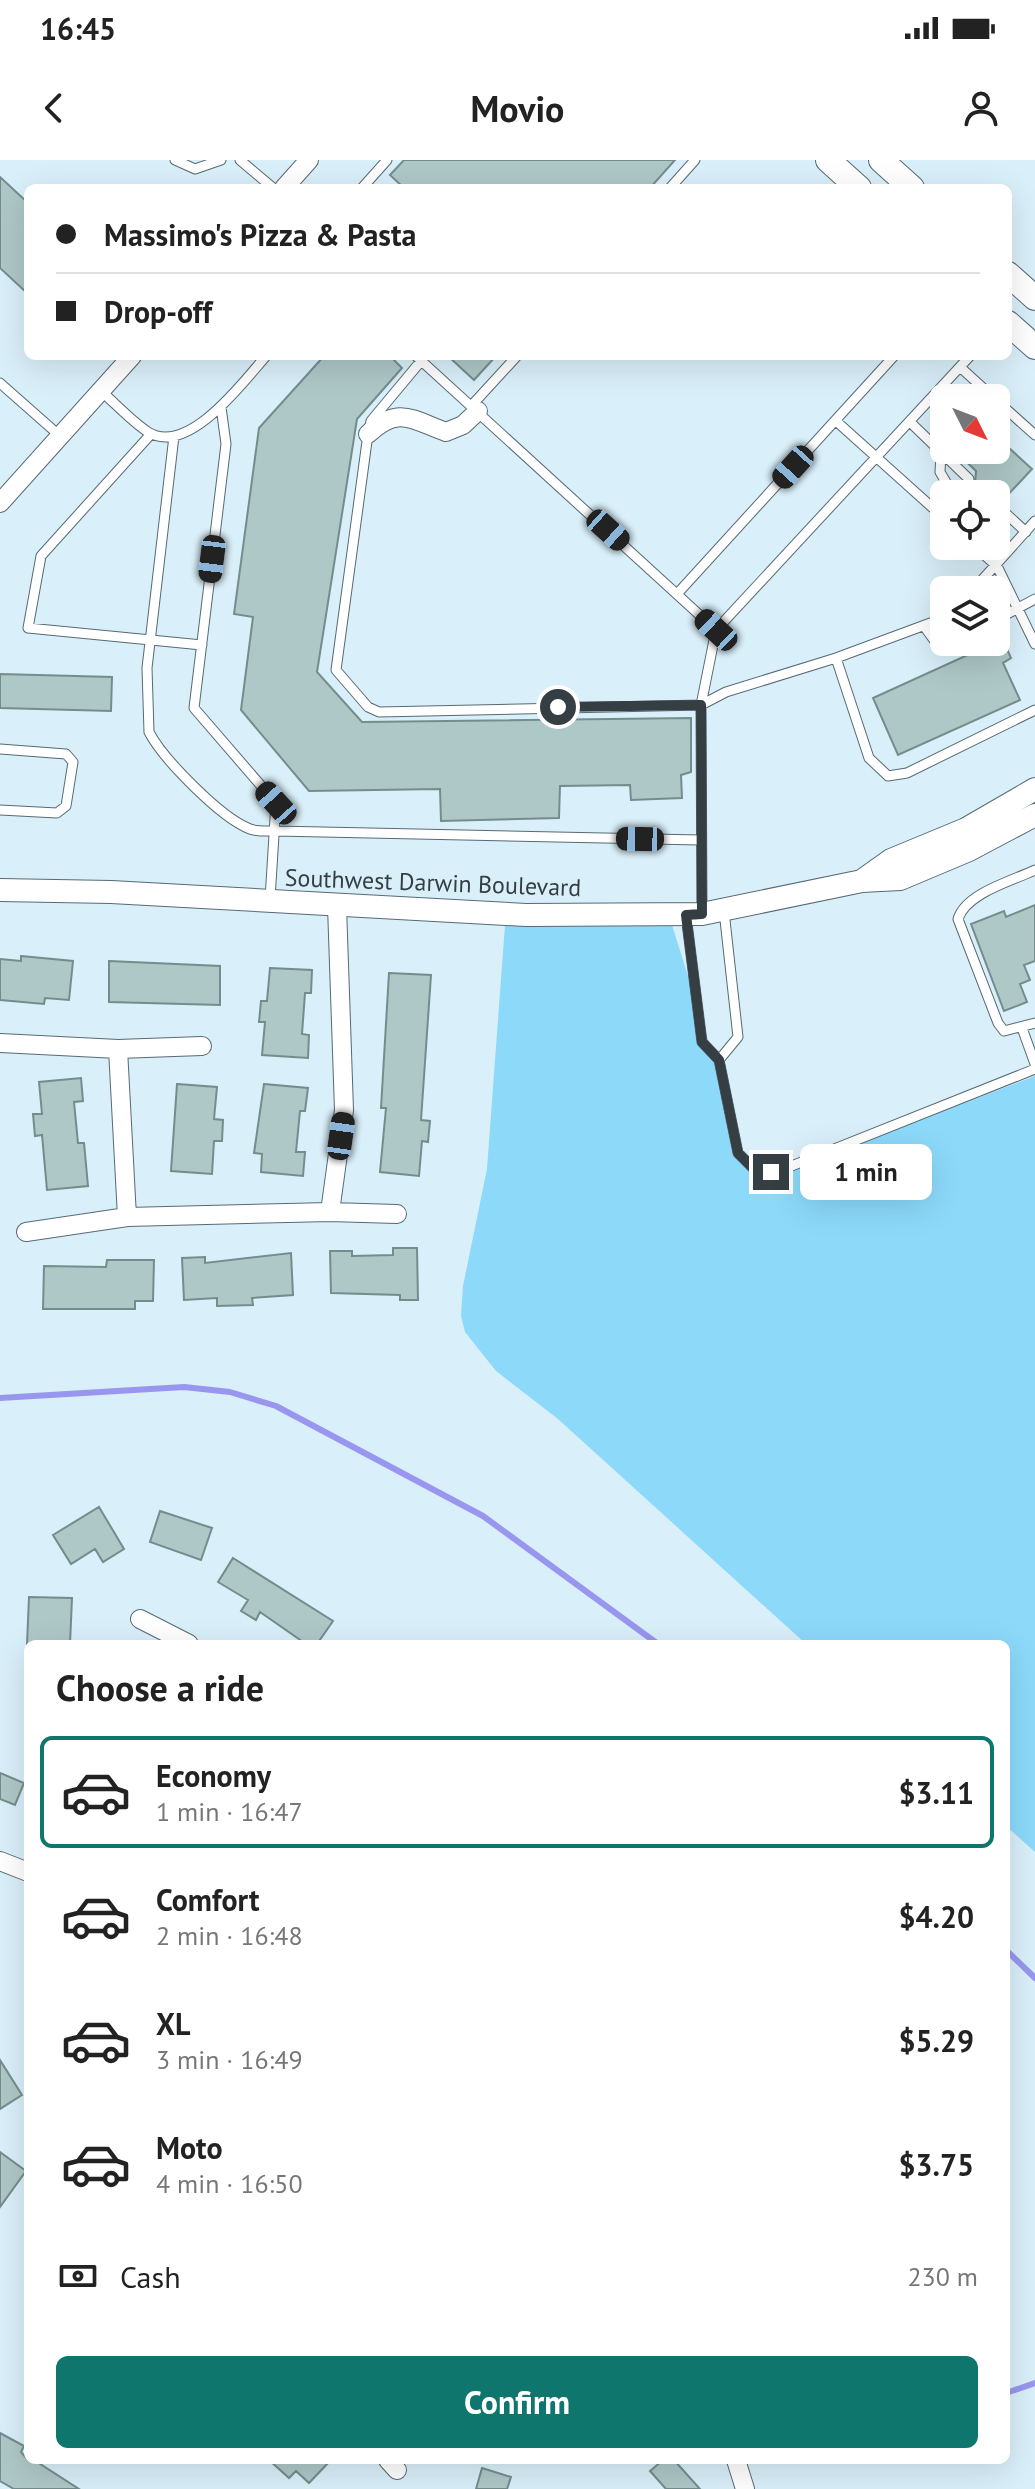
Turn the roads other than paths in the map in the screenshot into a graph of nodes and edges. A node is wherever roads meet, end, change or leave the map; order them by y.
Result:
1 (175, 160) edge
2 (221, 160) edge
3 (240, 160) edge
4 (309, 160) edge
5 (387, 160) edge
6 (695, 160) edge
7 (828, 160) edge
8 (881, 160) edge
9 (268, 184) edge
10 (288, 184) edge
11 (366, 184) edge
12 (674, 184) edge
13 (855, 184) edge
14 (908, 184) edge
15 (1012, 327) edge
16 (1035, 347) edge
17 (128, 360) edge
18 (262, 360) edge
19 (417, 360) edge
20 (420, 360) edge
21 (514, 360) edge
22 (890, 360) edge
23 (966, 360) edge
24 (960, 367) junction
25 (0, 383) edge
26 (979, 384) edge
27 (101, 391) junction
28 (221, 407) junction
29 (475, 408) junction
30 (1010, 412) edge
31 (836, 421) junction
32 (910, 422) junction
33 (151, 434) junction
34 (368, 434) junction
35 (1035, 435) edge
36 (60, 436) junction
37 (174, 436) junction
38 (930, 441) edge
39 (877, 458) junction
40 (953, 464) edge
41 (969, 479) dead end
42 (0, 503) edge
43 (930, 505) edge
44 (1010, 518) edge
45 (1035, 521) edge
46 (1026, 532) junction
47 (990, 560) edge
48 (997, 566) junction
49 (987, 576) edge
50 (677, 594) junction
51 (1035, 599) edge
52 (1019, 609) junction
53 (1010, 613) edge
54 (930, 624) edge
55 (924, 626) junction
56 (716, 630) junction
57 (930, 634) edge
58 (151, 639) junction
59 (1035, 644) edge
60 (202, 645) junction
61 (836, 658) junction
62 (701, 705) junction
63 (1035, 710) edge
64 (0, 749) edge
65 (1035, 789) edge
66 (0, 810) edge
67 (1035, 815) edge
68 (276, 831) junction
69 (700, 840) junction
70 (1035, 870) edge
71 (862, 881) junction
72 (0, 890) edge
73 (270, 902) junction
74 (337, 906) junction
75 (704, 913) junction
76 (1035, 1023) edge
77 (1022, 1028) junction
78 (0, 1043) edge
79 (202, 1046) dead end
80 (118, 1049) junction
81 (719, 1060) junction
82 (1035, 1066) edge
83 (330, 1212) junction
84 (397, 1214) dead end
85 (127, 1217) junction
86 (26, 1232) dead end
87 (140, 1619) dead end
88 (181, 1640) edge
89 (0, 1861) edge
90 (24, 1870) edge
91 (737, 2464) edge
92 (745, 2489) edge

1 - 2 lane
3 - 9 lane
4 - 10 street
5 - 11 lane
6 - 12 lane
7 - 13 main road
8 - 14 main road
15 - 16 main road
17 - 27 street
18 - 28 lane
19 - 34 lane
20 - 29 lane
21 - 29 lane
22 - 31 lane
23 - 24 lane
24 - 26 lane
24 - 32 lane
25 - 36 lane
27 - 33 lane
27 - 36 street
28 - 37 lane
28 - 60 lane
29 - 34 street
29 - 50 lane
30 - 35 lane
31 - 39 lane
31 - 50 lane
32 - 38 lane
32 - 39 lane
33 - 37 lane
33 - 58 lane
34 - 62 lane
36 - 42 street
37 - 58 lane
39 - 43 lane
39 - 56 lane
40 - 41 lane
44 - 46 lane
45 - 46 lane
46 - 48 lane
47 - 48 lane
48 - 49 lane
48 - 52 lane
50 - 56 lane
51 - 52 lane
52 - 53 lane
52 - 59 lane
54 - 55 lane
55 - 57 lane
55 - 61 lane
56 - 62 lane
58 - 60 lane
58 - 68 lane
60 - 68 lane
61 - 62 lane
61 - 63 lane
62 - 69 lane
64 - 66 lane
65 - 71 street, Southwest Darwin Boulevard
67 - 71 street, Southwest Darwin Boulevard
68 - 69 lane
68 - 73 lane
69 - 75 lane
70 - 77 lane
71 - 75 street, Southwest Darwin Boulevard
72 - 73 street, Southwest Darwin Boulevard
73 - 74 street, Southwest Darwin Boulevard
74 - 75 street, Southwest Darwin Boulevard
74 - 83 street
75 - 81 lane
75 - 81 lane
76 - 77 lane
77 - 82 lane
78 - 80 street
79 - 80 street
80 - 85 street
81 - 82 lane
83 - 84 street
83 - 85 street
85 - 86 street
87 - 88 street
89 - 90 street
91 - 92 street

